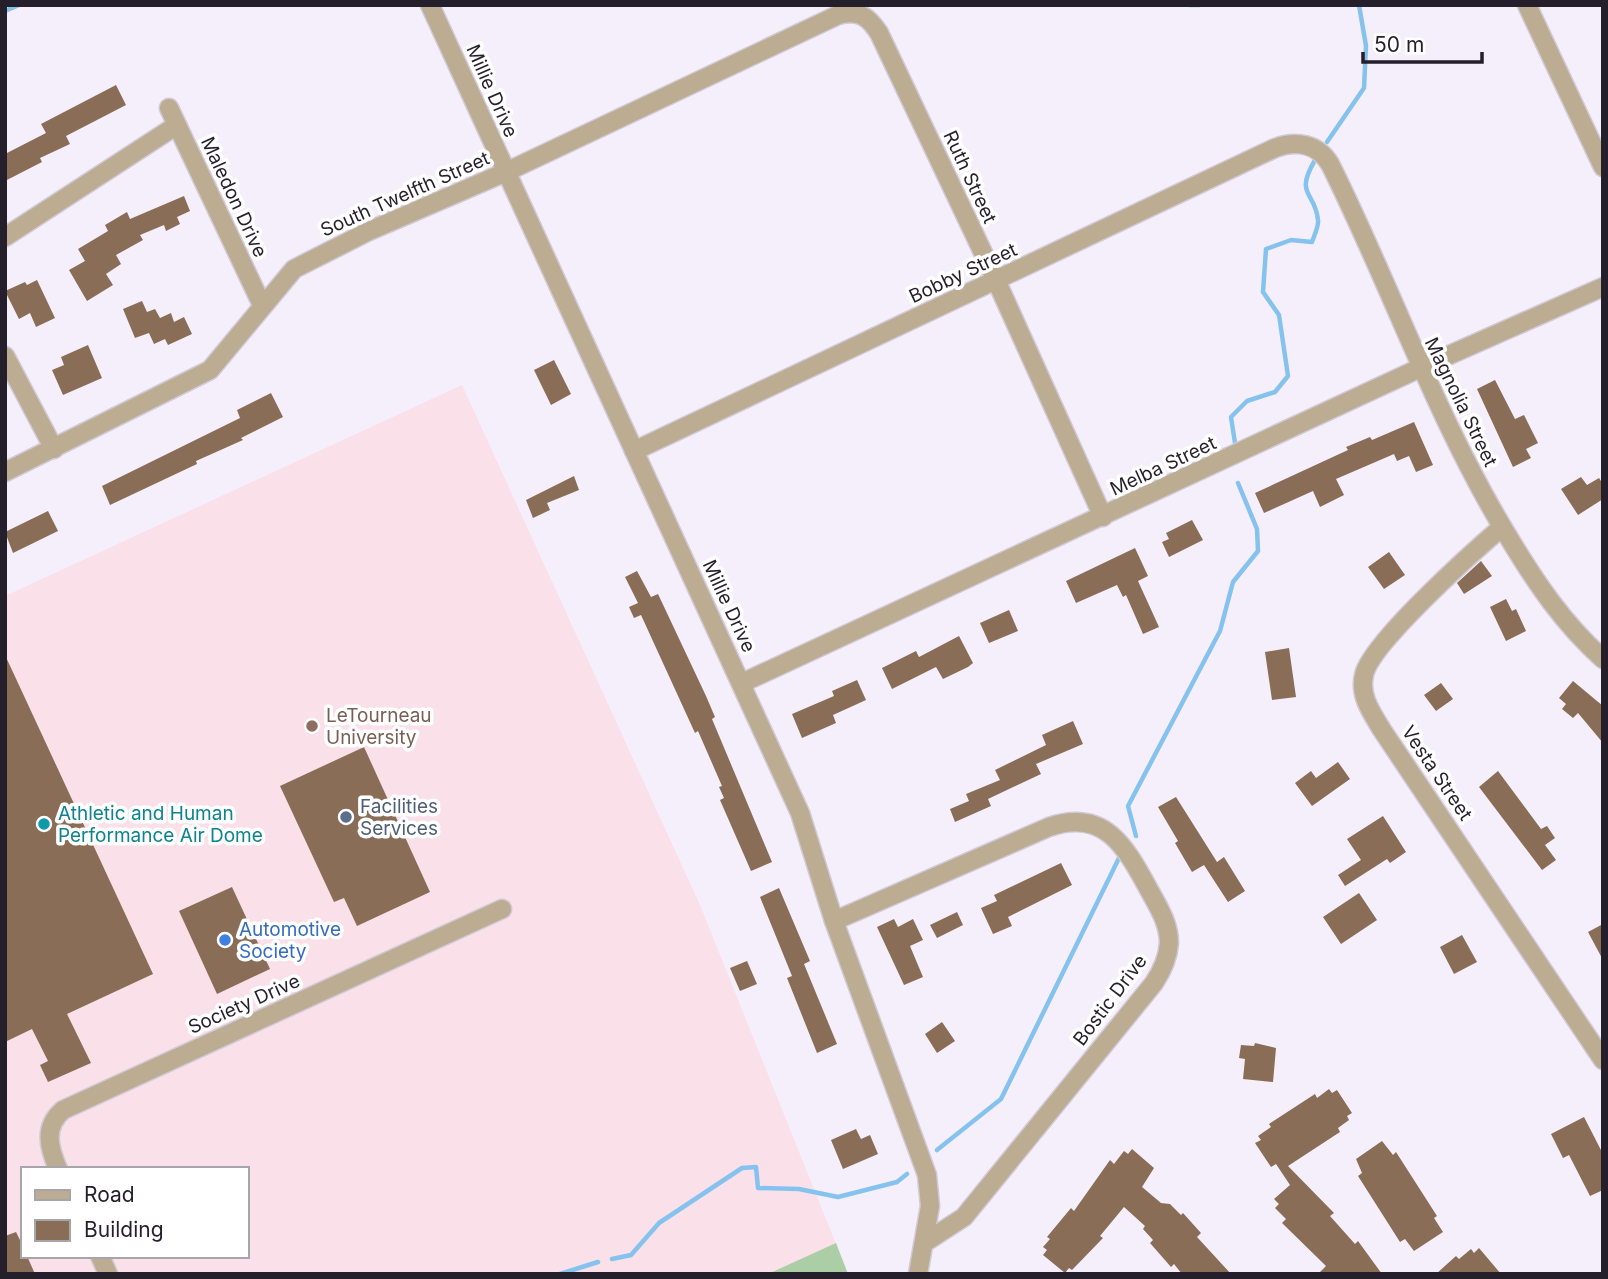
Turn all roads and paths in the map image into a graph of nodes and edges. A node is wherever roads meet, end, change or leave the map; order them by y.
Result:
1 (430, 5) edge
2 (1527, 5) edge
3 (861, 14) joint
4 (169, 108) dead end
5 (177, 125) junction
6 (1312, 147) joint
7 (1603, 167) edge
8 (506, 172) junction
9 (5, 237) edge
10 (996, 280) junction
11 (1603, 287) edge
12 (262, 305) junction
13 (5, 356) edge
14 (1420, 368) junction
15 (54, 449) junction
16 (634, 451) junction
17 (5, 472) edge
18 (1103, 517) junction
19 (1502, 527) junction
20 (1603, 659) edge
21 (742, 683) junction
22 (502, 909) dead end
23 (834, 920) junction
24 (1603, 1060) edge
25 (58, 1167) edge
26 (924, 1243) junction
27 (101, 1258) edge
28 (108, 1274) edge
29 (918, 1274) edge

1 - 8 street, Millie Drive
2 - 7 street
3 - 8 street, South Twelfth Street
3 - 10 street, Ruth Street
4 - 5 street, Maledon Drive
5 - 9 street
5 - 12 street, Maledon Drive
6 - 10 street, Bobby Street
6 - 14 street, Magnolia Street
8 - 12 street, South Twelfth Street
8 - 16 street, Millie Drive
10 - 16 street, Bobby Street
10 - 18 street, Ruth Street
11 - 14 street, Melba Street
12 - 15 street, South Twelfth Street
13 - 15 street
14 - 18 street, Melba Street
14 - 19 street, Magnolia Street
15 - 17 street, South Twelfth Street
16 - 21 street, Millie Drive
18 - 21 street, Melba Street
19 - 20 street, Magnolia Street
19 - 24 street, Vesta Street
21 - 23 street, Millie Drive
22 - 25 street, Society Drive
23 - 26 street, Millie Drive
23 - 26 street, Bostic Drive
26 - 29 street
27 - 28 street

